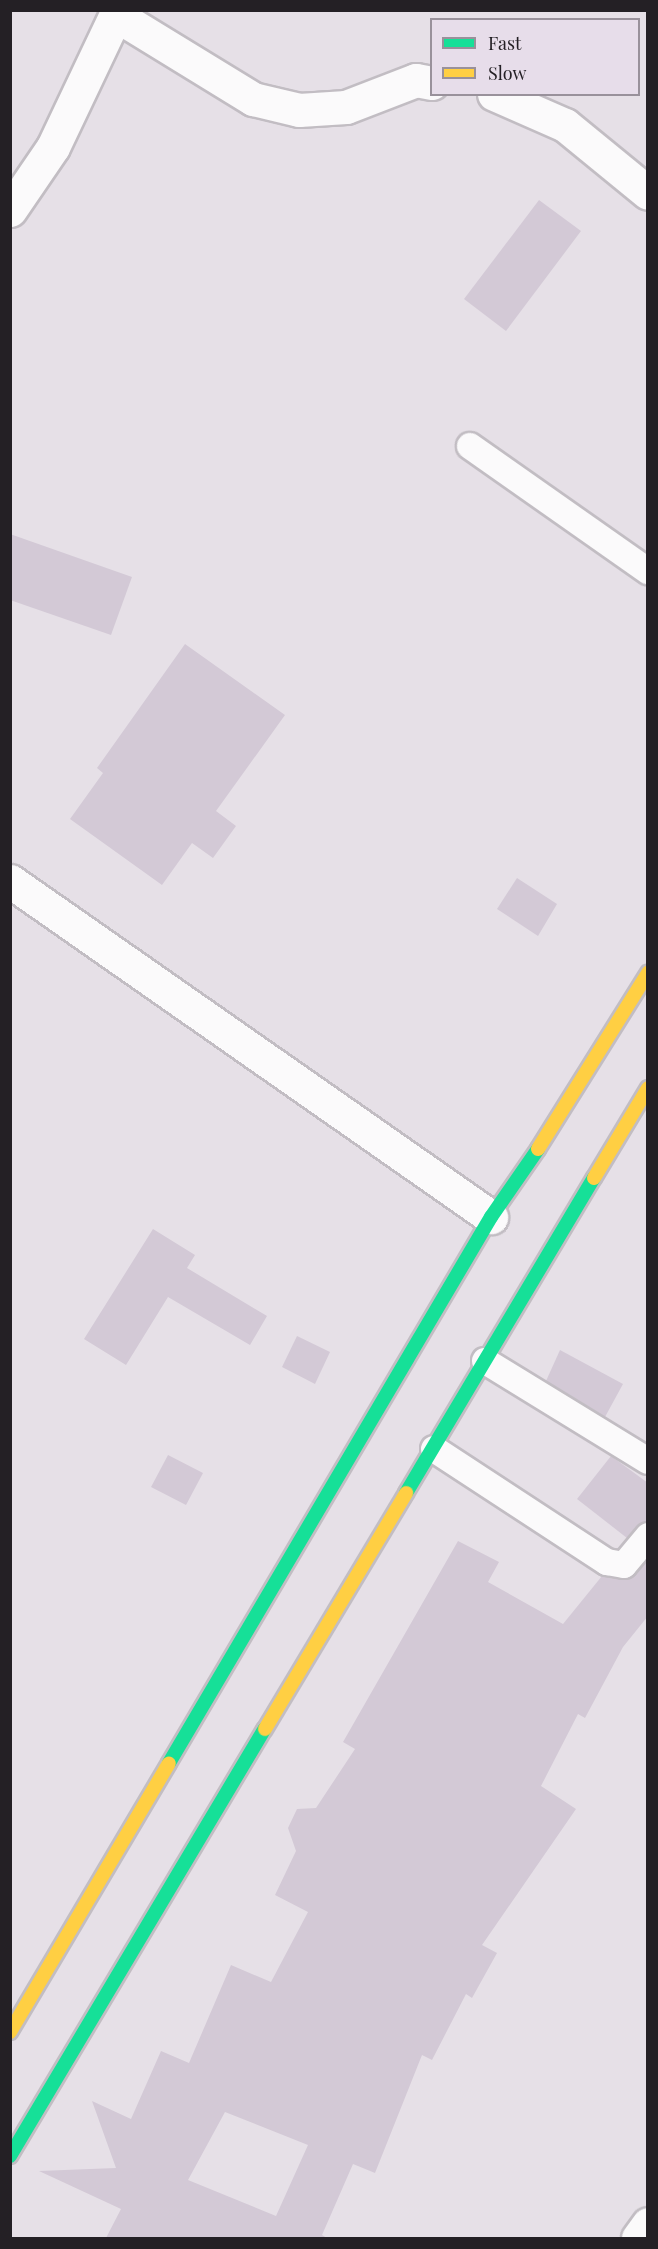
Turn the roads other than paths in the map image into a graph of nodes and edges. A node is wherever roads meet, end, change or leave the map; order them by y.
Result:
1 (117, 13) edge
2 (430, 83) edge
3 (499, 96) edge
4 (648, 193) edge
5 (10, 210) edge
6 (470, 446) dead end
7 (648, 571) edge
8 (10, 881) edge
9 (648, 973) edge
10 (648, 1088) edge
11 (491, 1217) junction
12 (485, 1361) junction
13 (435, 1449) junction
14 (648, 1461) edge
15 (648, 1536) edge
16 (10, 2032) edge
17 (10, 2156) edge
18 (648, 2224) edge
19 (638, 2238) edge

1 - 2 street
1 - 5 street
3 - 4 street
6 - 7 lane
8 - 11 street
9 - 11 main road
10 - 12 main road
11 - 16 main road
12 - 13 main road
12 - 14 lane
13 - 15 lane
13 - 17 main road
18 - 19 street

